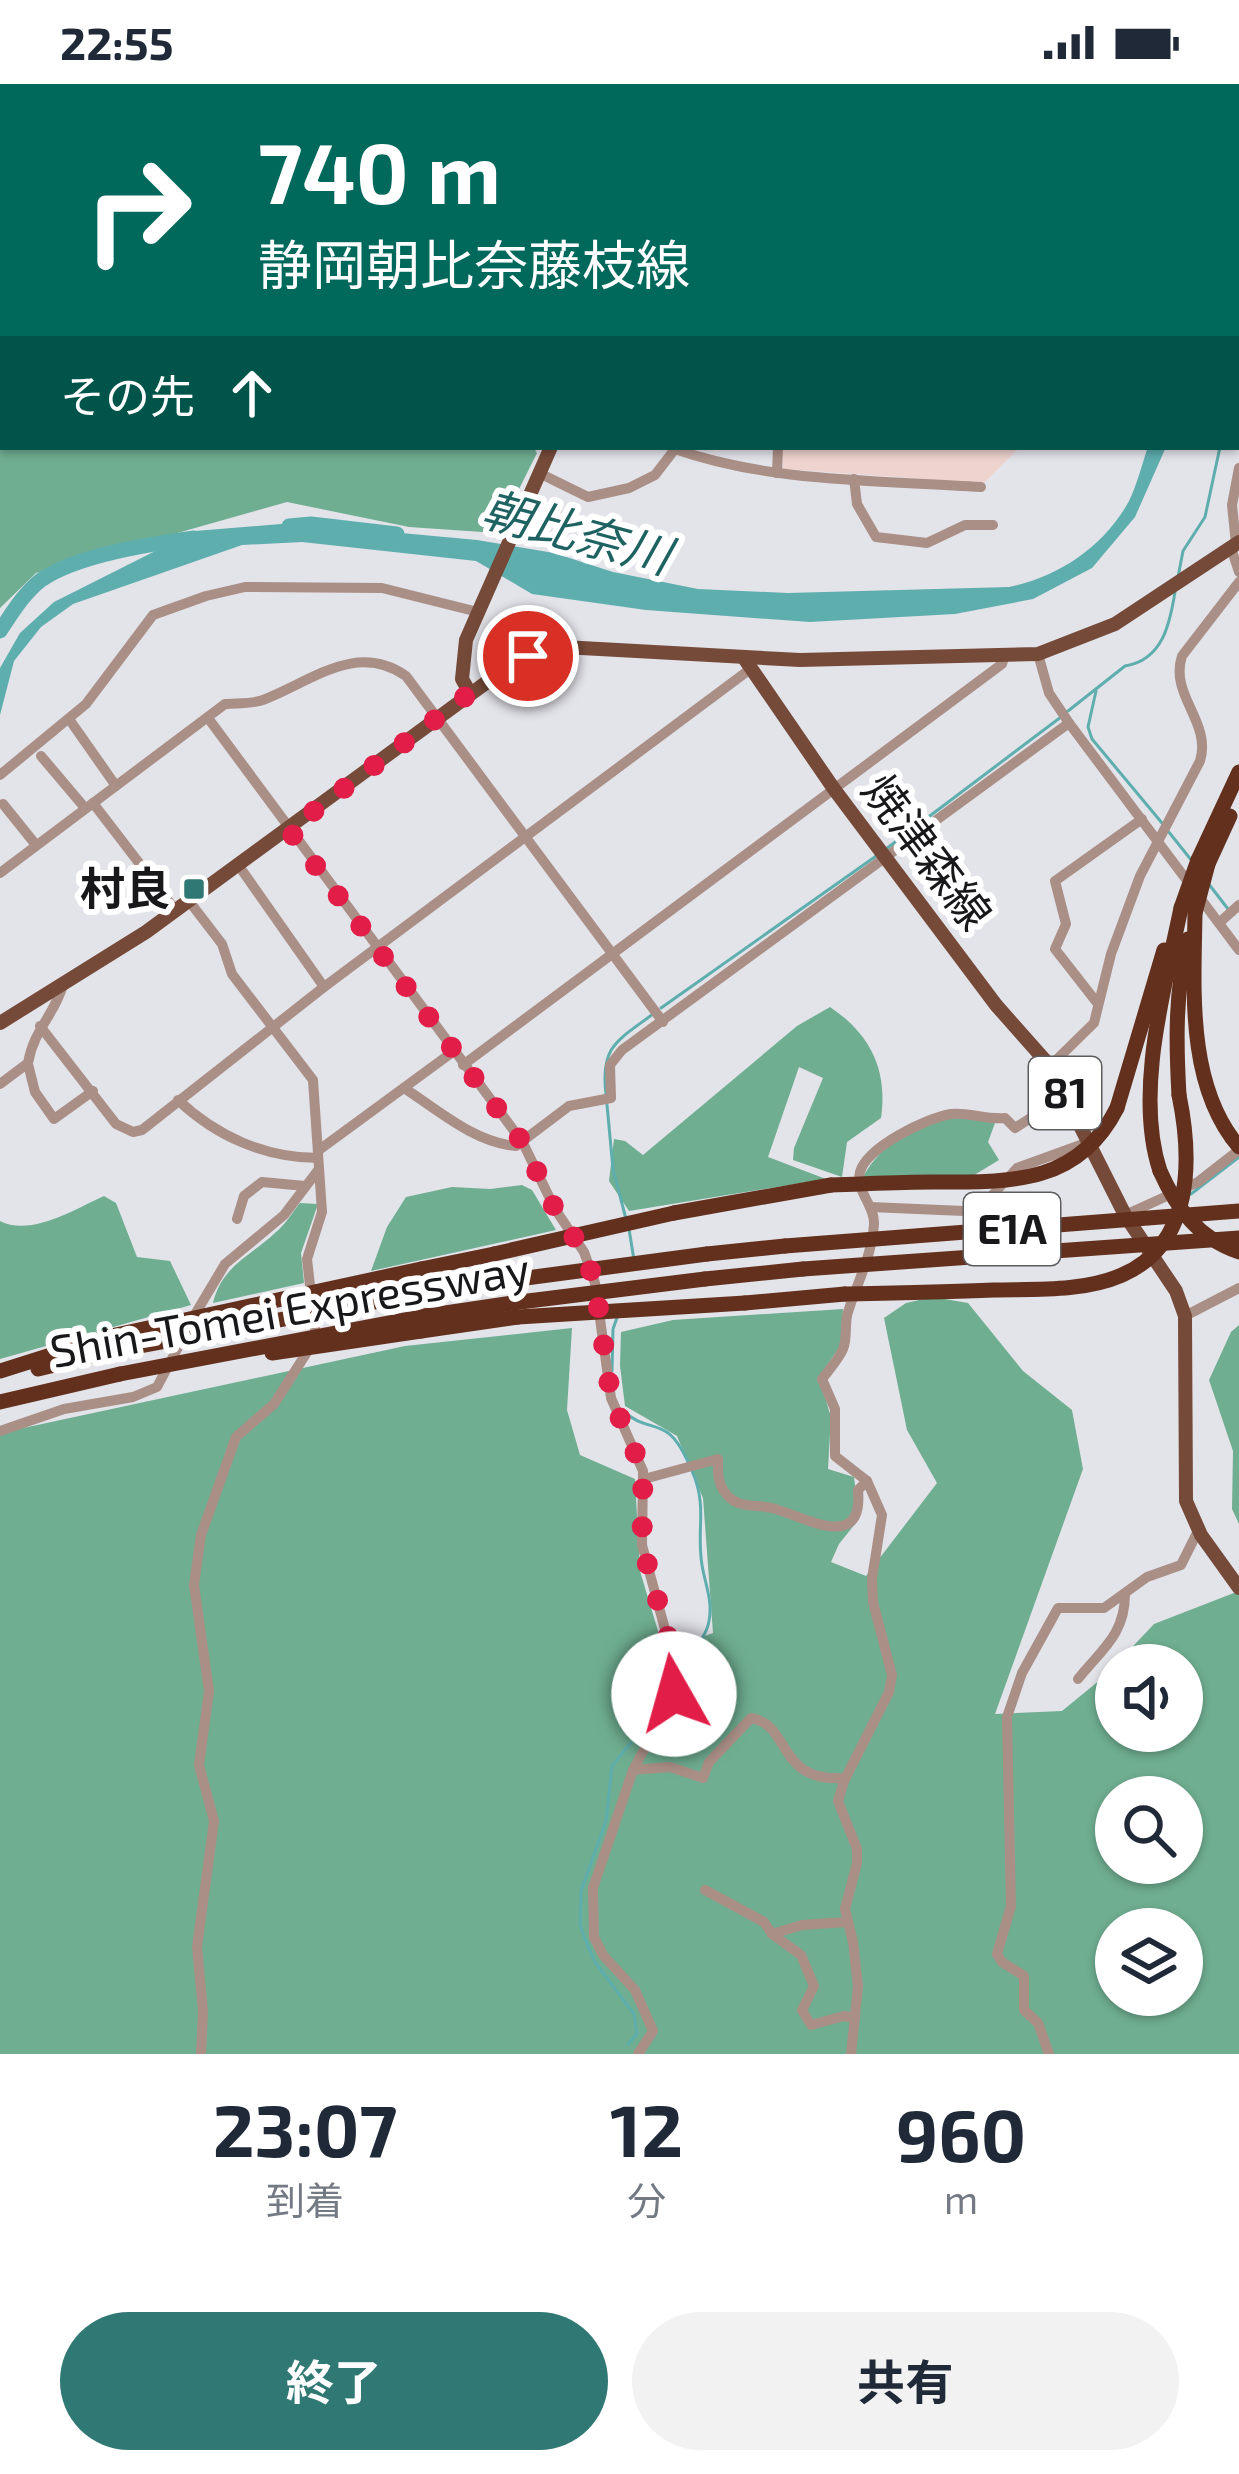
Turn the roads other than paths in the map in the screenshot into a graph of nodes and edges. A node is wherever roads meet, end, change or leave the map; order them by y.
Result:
1 (550, 450) edge
2 (674, 450) edge
3 (678, 450) edge
4 (778, 450) edge
5 (1239, 468) edge
6 (539, 473) junction
7 (777, 473) junction
8 (854, 479) junction
9 (981, 487) dead end
10 (993, 525) dead end
11 (1235, 545) edge
12 (1239, 572) edge
13 (1239, 582) edge
14 (480, 607) junction
15 (1005, 654) junction
16 (1037, 654) junction
17 (746, 664) junction
18 (470, 693) junction
19 (208, 718) junction
20 (69, 719) junction
21 (436, 720) junction
22 (1069, 723) junction
23 (40, 756) dead end
24 (1239, 772) edge
25 (0, 775) edge
26 (116, 786) junction
27 (834, 789) junction
28 (1239, 797) edge
29 (3, 804) edge
30 (89, 806) junction
31 (1142, 819) junction
32 (289, 830) junction
33 (526, 836) junction
34 (1157, 839) junction
35 (36, 844) junction
36 (887, 857) junction
37 (1203, 862) junction
38 (239, 866) junction
39 (0, 873) edge
40 (1239, 905) edge
41 (183, 906) junction
42 (1188, 910) junction
43 (1219, 923) junction
44 (377, 949) junction
45 (1239, 950) edge
46 (611, 953) junction
47 (63, 986) junction
48 (324, 987) junction
49 (1098, 1004) junction
50 (0, 1022) edge
51 (663, 1022) junction
52 (40, 1026) junction
53 (272, 1028) junction
54 (454, 1051) junction
55 (28, 1063) junction
56 (463, 1065) junction
57 (1050, 1066) junction
58 (0, 1084) edge
59 (404, 1088) junction
60 (93, 1091) junction
61 (1066, 1095) junction
62 (178, 1100) junction
63 (1088, 1142) junction
64 (523, 1143) junction
65 (1239, 1149) edge
66 (319, 1159) junction
67 (305, 1186) junction
68 (870, 1207) junction
69 (1239, 1211) edge
70 (1125, 1215) junction
71 (237, 1219) dead end
72 (1239, 1238) edge
73 (1239, 1252) edge
74 (1239, 1288) edge
75 (515, 1310) junction
76 (1185, 1316) junction
77 (112, 1343) junction
78 (0, 1374) edge
79 (0, 1402) edge
80 (0, 1431) edge
81 (644, 1479) junction
82 (867, 1481) junction
83 (1198, 1529) junction
84 (1239, 1588) edge
85 (1125, 1594) junction
86 (1078, 1679) dead end
87 (633, 1769) junction
88 (845, 1778) junction
89 (705, 1890) dead end
90 (846, 1922) junction
91 (772, 1934) junction
92 (855, 2018) junction
93 (201, 2054) edge
94 (638, 2054) edge
95 (851, 2054) edge
96 (1049, 2054) edge

1 - 6 main road
2 - 6 street
3 - 7 street
4 - 7 street
5 - 11 street
6 - 14 main road
7 - 8 street
8 - 9 street
8 - 10 street
11 - 12 street
11 - 16 main road
13 - 34 street
14 - 18 main road
14 - 20 street
15 - 16 main road
15 - 17 main road
15 - 27 street
16 - 22 street
17 - 18 main road
17 - 27 main road, 焼津森線 / 81
17 - 33 street
18 - 21 main road
19 - 21 street
19 - 26 street
19 - 32 street
20 - 25 street
20 - 26 street
21 - 32 main road
21 - 33 street
22 - 31 street
22 - 36 street
23 - 30 street
24 - 37 highway
26 - 30 street
27 - 36 main road, 焼津森線 / 81
27 - 46 street
28 - 37 highway
29 - 35 street
30 - 35 street
30 - 41 street
31 - 34 street
31 - 49 street
32 - 38 main road
32 - 44 street
33 - 44 street
33 - 46 street
34 - 43 street
34 - 49 street
35 - 39 street
36 - 51 street
36 - 57 main road, 焼津森線 / 81
37 - 42 highway, bridge
38 - 41 main road
38 - 48 street
40 - 43 street
41 - 47 main road
41 - 53 street
42 - 65 highway
42 - 73 highway, bridge
42 - 75 highway, bridge
42 - 77 highway, bridge
43 - 45 street
44 - 48 street
44 - 54 street
46 - 51 street
46 - 56 street
47 - 50 main road
47 - 52 street
48 - 53 street
49 - 57 street
51 - 64 street
52 - 55 street
52 - 60 street
53 - 62 street
53 - 66 street
54 - 56 street
54 - 59 street
55 - 58 street
55 - 60 street
56 - 64 street
57 - 61 main road, 焼津森線 / 81
59 - 64 street
59 - 66 street
60 - 62 street
61 - 63 main road, 焼津森線 / 81
61 - 68 street
62 - 66 street
63 - 68 street
63 - 70 main road, 焼津森線 / 81
64 - 81 street
65 - 70 street
66 - 67 street
66 - 93 street
67 - 71 street
67 - 80 street
68 - 82 street
69 - 77 highway, Shin-Tomei Expressway / E1A, bridge
70 - 76 main road, 焼津森線 / 81
72 - 75 highway, Shin-Tomei Expressway / E1A, bridge
74 - 76 street
75 - 79 highway, Shin-Tomei Expressway / E1A, bridge
76 - 83 main road, 焼津森線 / 81
77 - 78 highway, Shin-Tomei Expressway / E1A
81 - 82 street
81 - 87 street
82 - 88 street
83 - 84 main road, 焼津森線 / 81
83 - 85 street
85 - 86 street
85 - 96 street
87 - 88 street
87 - 94 street
88 - 90 street
89 - 91 street
90 - 91 street
90 - 92 street
91 - 92 street
92 - 95 street

